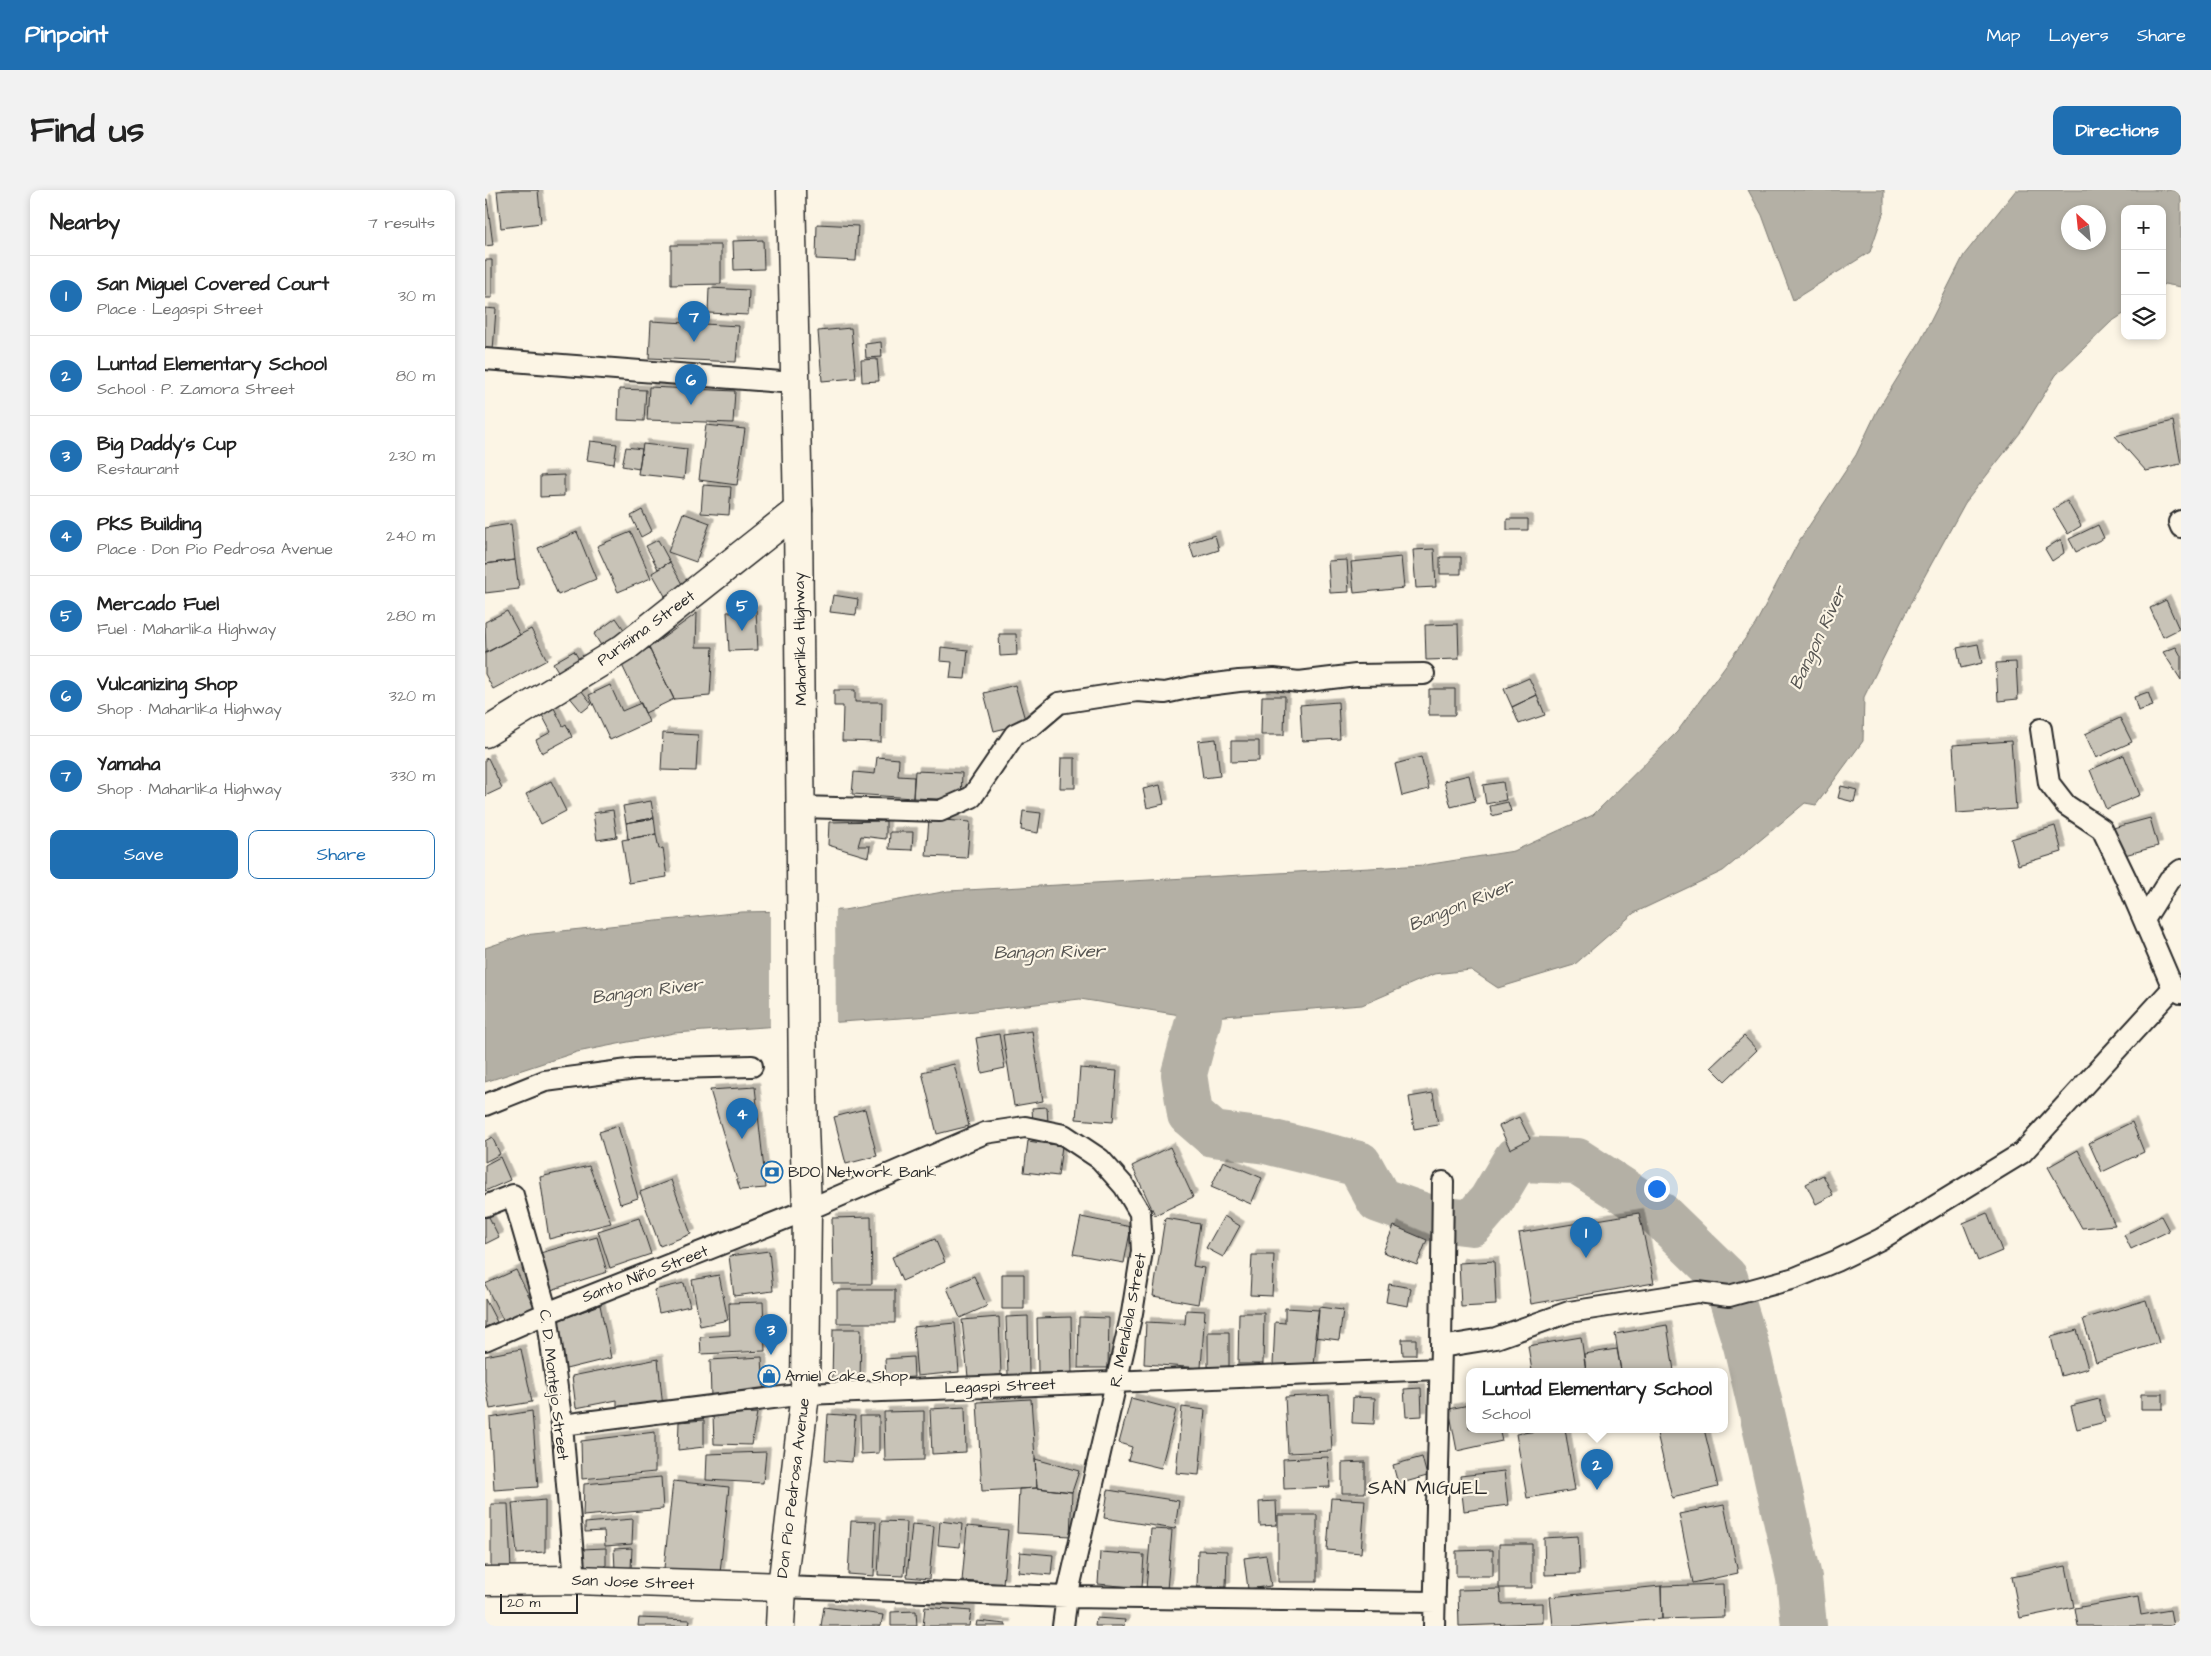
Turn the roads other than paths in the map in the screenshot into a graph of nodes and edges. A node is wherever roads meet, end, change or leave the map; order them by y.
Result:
1 (791, 190) edge
2 (485, 359) edge
3 (795, 383) junction
4 (798, 510) junction
5 (2181, 521) edge
6 (2181, 526) edge
7 (1424, 674) dead end
8 (2041, 729) dead end
9 (485, 733) edge
10 (801, 807) junction
11 (2181, 870) edge
12 (2144, 920) junction
13 (2177, 990) edge
14 (752, 1066) dead end
15 (803, 1089) joint
16 (485, 1105) edge
17 (1443, 1182) dead end
18 (485, 1206) edge
19 (807, 1210) junction
20 (547, 1313) junction
21 (485, 1340) edge
22 (1441, 1347) junction
23 (1440, 1369) junction
24 (1117, 1381) junction
25 (805, 1394) junction
26 (562, 1426) junction
27 (575, 1580) junction
28 (485, 1581) edge
29 (782, 1587) junction
30 (1067, 1597) junction
31 (1435, 1602) junction
32 (773, 1626) edge
33 (780, 1626) edge
34 (1063, 1626) edge
35 (1434, 1626) edge

1 - 3 main road, Maharlika Highway
2 - 3 street
3 - 4 main road, Maharlika Highway
4 - 9 main road, Purisima Street
4 - 10 main road, Maharlika Highway
5 - 6 street
7 - 10 street
8 - 12 street
10 - 15 main road, Maharlika Highway
11 - 12 street
12 - 13 street
13 - 22 street
14 - 16 street
15 - 19 main road, Don Pio Pedrosa Avenue
17 - 22 street
18 - 20 street, C. D. Montejo Street
19 - 20 street, Santo Niño Street
19 - 24 street, R. Mendiola Street
19 - 25 main road, Don Pio Pedrosa Avenue
20 - 21 street, Santo Niño Street
20 - 26 street, C. D. Montejo Street
22 - 23 street
23 - 24 street, Legaspi Street
23 - 31 street
24 - 25 street, Legaspi Street
24 - 30 street, R. Mendiola Street
25 - 26 street, Legaspi Street
25 - 29 main road, Don Pio Pedrosa Avenue
26 - 27 street, C. D. Montejo Street
27 - 28 main road, San Jose Street
27 - 29 main road, San Jose Street
29 - 30 street
29 - 32 main road, Don Pio Pedrosa Avenue
29 - 33 main road, Don Pio Pedrosa Avenue
30 - 31 street
30 - 34 street, R. Mendiola Street
31 - 35 street

